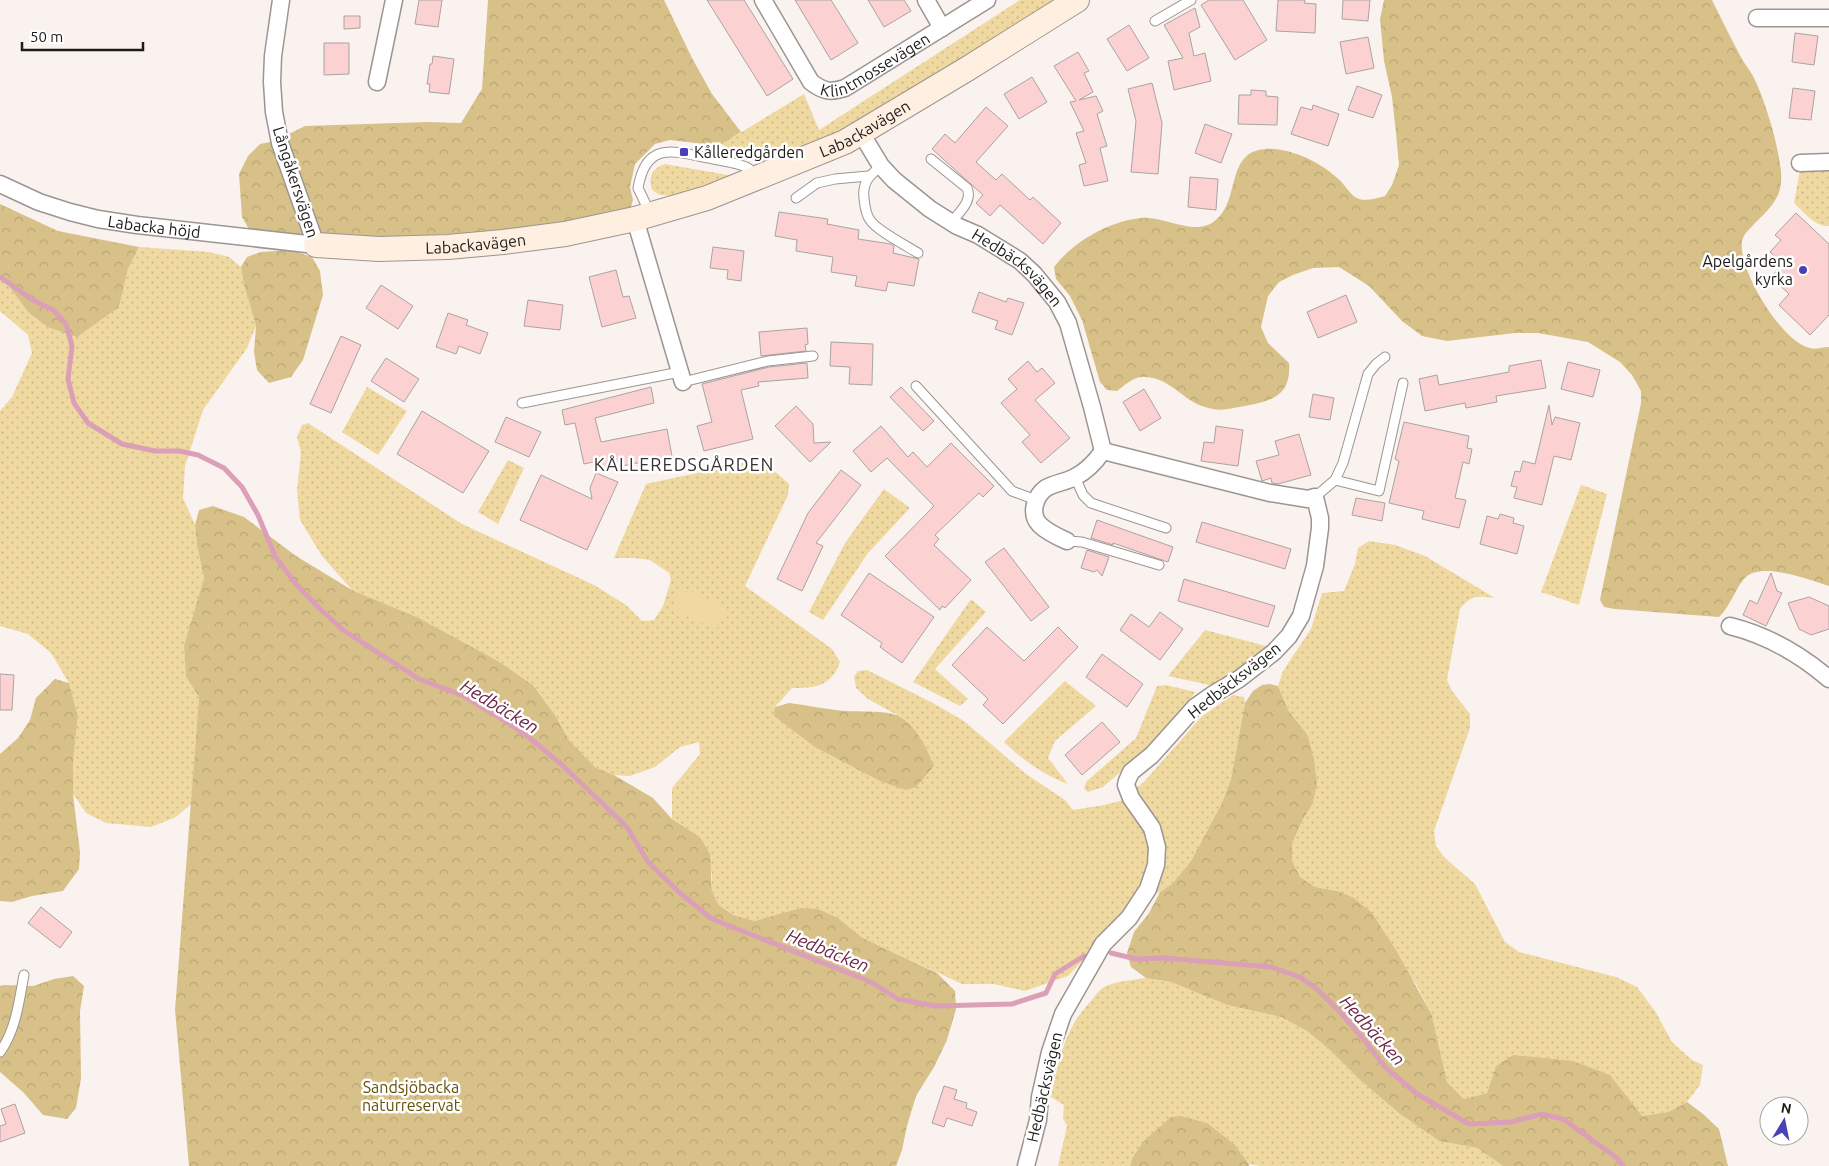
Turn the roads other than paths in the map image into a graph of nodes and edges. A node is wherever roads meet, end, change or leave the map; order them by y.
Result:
1 (281, 0) edge
2 (394, 0) edge
3 (763, 0) edge
4 (926, 0) edge
5 (986, 0) edge
6 (1077, 0) edge
7 (1191, 0) edge
8 (1756, 18) dead end
9 (1829, 18) edge
10 (1155, 21) dead end
11 (942, 28) junction
12 (377, 82) dead end
13 (862, 133) junction
14 (931, 159) dead end
15 (1829, 162) edge
16 (1800, 164) dead end
17 (881, 166) junction
18 (868, 176) junction
19 (760, 177) junction
20 (0, 184) edge
21 (796, 198) dead end
22 (642, 217) junction
23 (952, 222) junction
24 (316, 245) junction
25 (918, 253) dead end
26 (813, 356) dead end
27 (1385, 357) dead end
28 (682, 377) junction
29 (1403, 383) dead end
30 (916, 386) dead end
31 (522, 403) dead end
32 (1103, 450) junction
33 (1076, 477) junction
34 (1335, 480) junction
35 (1315, 497) junction
36 (1036, 500) junction
37 (1166, 528) dead end
38 (1066, 541) joint
39 (1159, 565) dead end
40 (1730, 626) dead end
41 (1829, 679) edge
42 (24, 975) dead end
43 (0, 1052) edge
44 (1026, 1166) edge

1 - 24 street, Långåkersvägen
2 - 12 street
3 - 11 street, Klintmossevägen
4 - 11 street, Klintmossevägen
5 - 11 street, Klintmossevägen
6 - 13 street, Labackavägen
7 - 10 lane
8 - 9 street
13 - 17 street, Hedbäcksvägen
13 - 19 street, Labackavägen
14 - 23 lane
15 - 16 street
17 - 18 lane
17 - 23 street, Hedbäcksvägen
18 - 21 lane
18 - 25 lane
19 - 22 street, Labackavägen
19 - 22 lane
20 - 24 street, Labacka höjd
22 - 24 street, Labackavägen
22 - 28 street
23 - 32 street, Hedbäcksvägen
26 - 28 lane
27 - 34 lane
28 - 31 lane
29 - 34 lane
30 - 36 lane
32 - 33 street
32 - 35 street
33 - 36 street
33 - 37 lane
34 - 35 lane
35 - 44 street, Hedbäcksvägen
36 - 38 street
38 - 39 lane
40 - 41 street
42 - 43 lane

